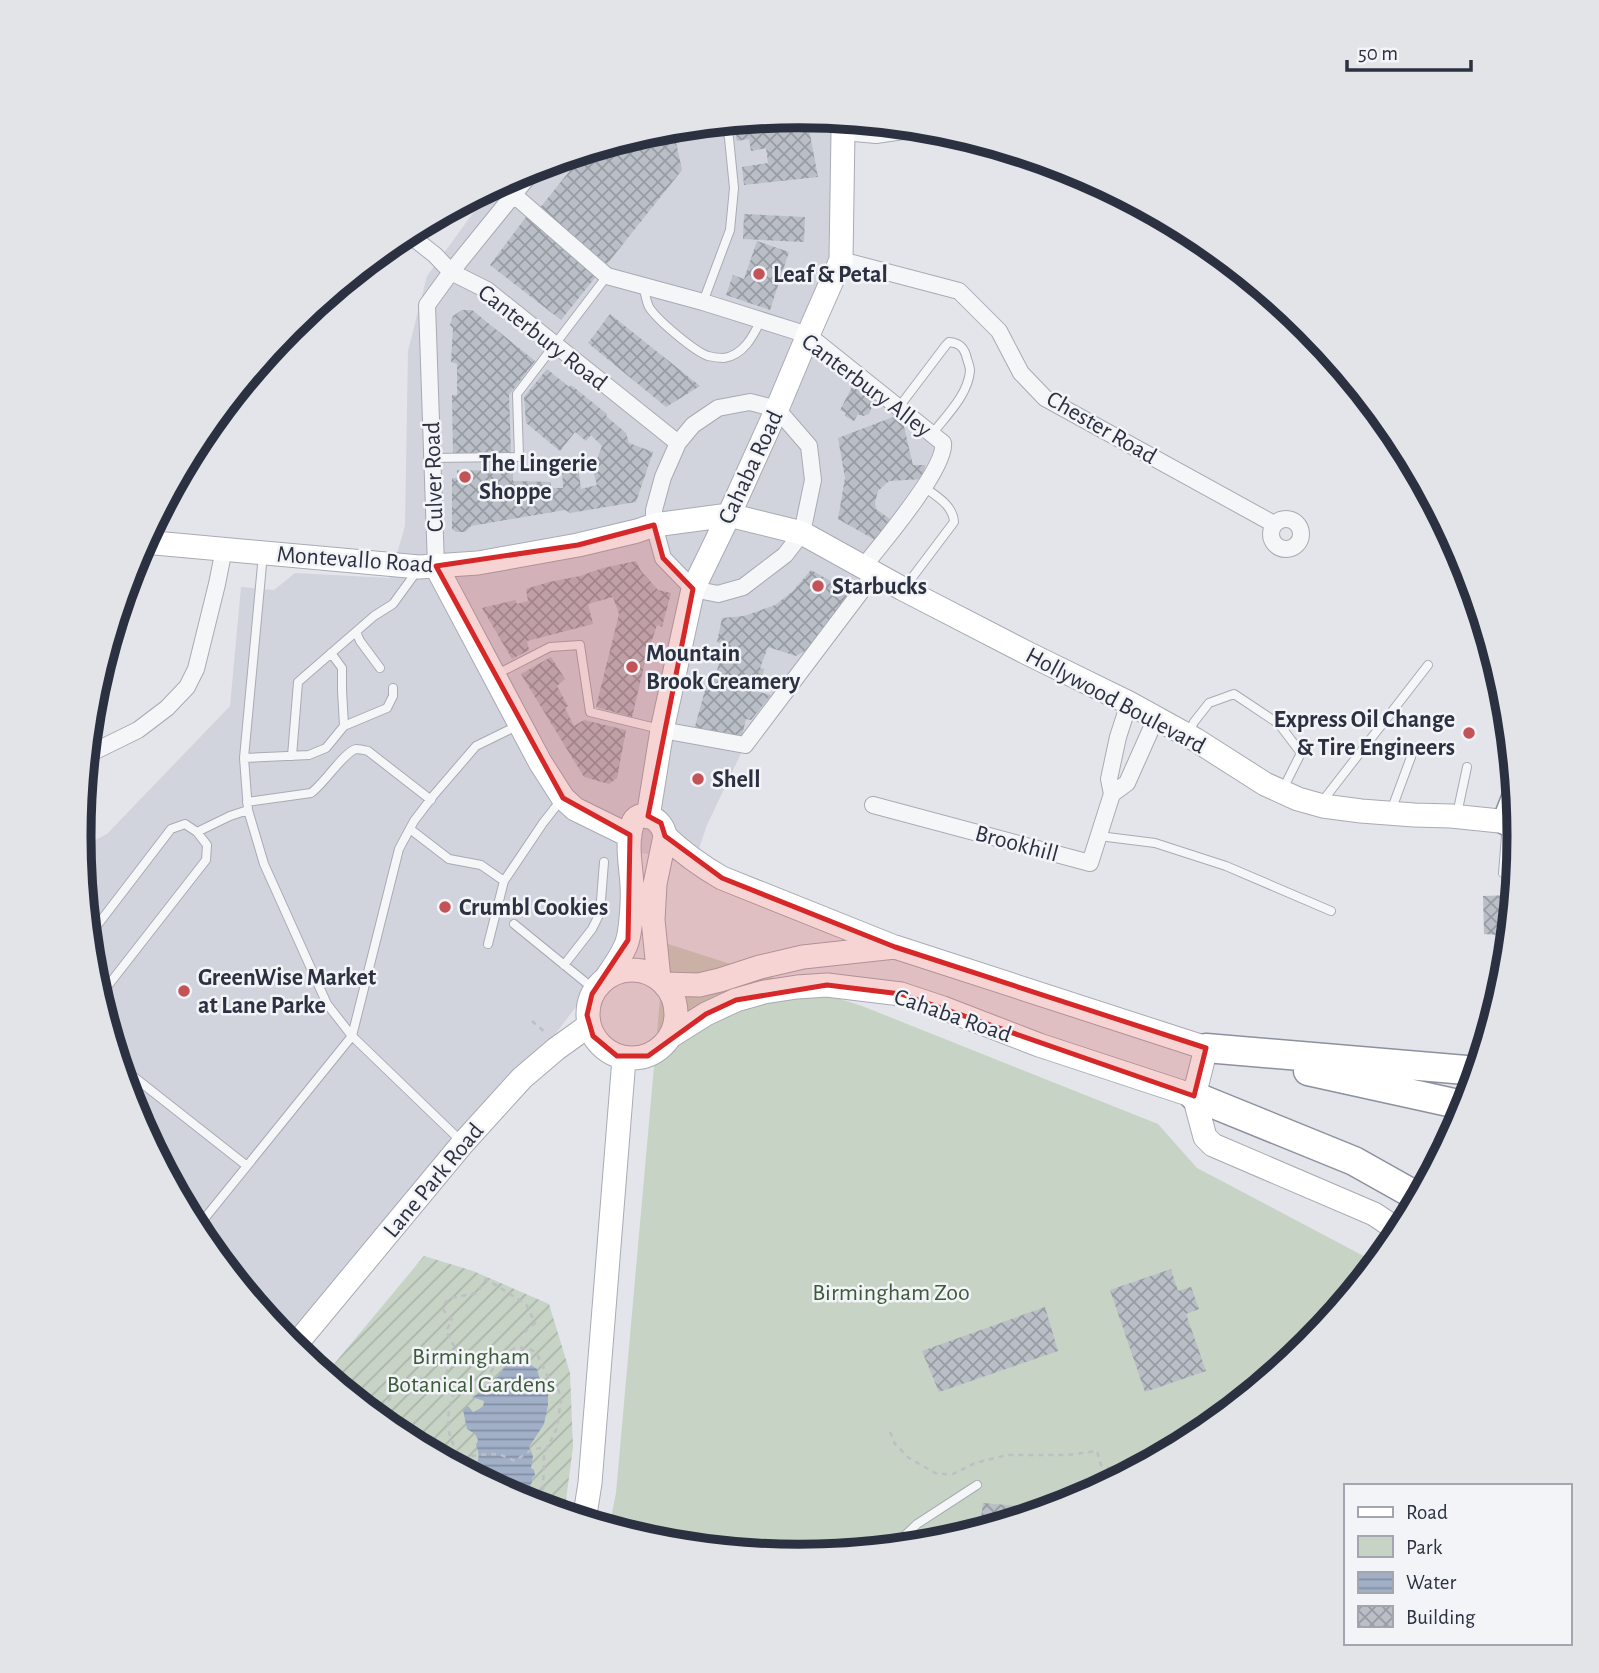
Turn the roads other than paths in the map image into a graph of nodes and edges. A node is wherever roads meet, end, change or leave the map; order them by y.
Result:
1 (842, 130) edge
2 (863, 131) edge
3 (727, 132) edge
4 (886, 133) edge
5 (522, 185) edge
6 (514, 195) junction
7 (417, 241) edge
8 (841, 260) junction
9 (451, 272) junction
10 (607, 276) junction
11 (643, 286) junction
12 (703, 302) junction
13 (761, 320) junction
14 (808, 335) junction
15 (555, 344) junction
16 (899, 407) junction
17 (777, 408) junction
18 (932, 435) junction
19 (678, 443) junction
20 (432, 458) junction
21 (924, 487) junction
22 (729, 515) junction
23 (1274, 524) dead end
24 (654, 525) junction
25 (802, 533) junction
26 (155, 543) edge
27 (223, 549) junction
28 (263, 553) junction
29 (428, 566) junction
30 (869, 570) junction
31 (693, 589) junction
32 (903, 589) junction
33 (356, 632) junction
34 (331, 653) junction
35 (1428, 665) dead end
36 (380, 668) dead end
37 (494, 675) junction
38 (393, 688) dead end
39 (1129, 703) junction
40 (1156, 718) junction
41 (520, 724) junction
42 (344, 726) junction
43 (662, 730) junction
44 (1187, 736) junction
45 (97, 750) edge
46 (292, 756) junction
47 (1411, 757) dead end
48 (244, 758) junction
49 (1467, 767) dead end
50 (1281, 792) junction
51 (1112, 793) junction
52 (563, 798) junction
53 (431, 800) junction
54 (873, 805) dead end
55 (1319, 805) junction
56 (248, 806) junction
57 (1390, 814) junction
58 (1507, 814) edge
59 (648, 817) junction
60 (1457, 817) junction
61 (410, 829) junction
62 (197, 832) junction
63 (630, 836) junction
64 (665, 836) junction
65 (1099, 836) junction
66 (1507, 849) edge
67 (604, 862) dead end
68 (1503, 873) dead end
69 (504, 881) junction
70 (1331, 911) dead end
71 (513, 924) dead end
72 (97, 926) edge
73 (488, 944) dead end
74 (895, 947) junction
75 (564, 965) junction
76 (662, 982) junction
77 (600, 984) junction
78 (107, 986) edge
79 (589, 1026) junction
80 (352, 1036) junction
81 (671, 1036) junction
82 (1206, 1048) junction
83 (624, 1059) junction
84 (1468, 1069) edge
85 (134, 1077) edge
86 (1194, 1096) junction
87 (1456, 1103) edge
88 (463, 1143) junction
89 (247, 1166) junction
90 (1412, 1193) edge
91 (204, 1220) edge
92 (1392, 1226) edge
93 (301, 1339) edge
94 (977, 1485) dead end
95 (586, 1511) edge
96 (903, 1537) edge

1 - 8 street, Cahaba Road
2 - 4 street
3 - 12 lane
5 - 6 street, Culver Road
6 - 9 street, Culver Road
6 - 10 street
7 - 9 street, Canterbury Road
8 - 14 street, Cahaba Road
8 - 23 street, Chester Road
9 - 15 street, Canterbury Road
9 - 20 street, Culver Road
10 - 11 street, Canterbury Alley
10 - 15 lane
11 - 12 street, Canterbury Alley
11 - 13 lane
12 - 13 street, Canterbury Alley
13 - 14 street, Canterbury Alley
14 - 16 street, Canterbury Alley
14 - 17 street, Cahaba Road
15 - 19 street, Canterbury Road
15 - 20 lane
16 - 18 street, Canterbury Alley
16 - 18 lane
17 - 19 street
17 - 22 street, Cahaba Road
17 - 25 street
18 - 21 street, Canterbury Alley
19 - 24 street
20 - 29 street, Culver Road
21 - 30 street, Canterbury Alley
21 - 32 lane
22 - 24 street, Montevallo Road
22 - 25 street, Hollywood Boulevard
22 - 31 street, Cahaba Road
24 - 29 street, Montevallo Road
24 - 31 street
25 - 30 street, Hollywood Boulevard
25 - 31 street
26 - 27 street, Montevallo Road
27 - 28 street, Montevallo Road
27 - 45 street
28 - 29 street, Montevallo Road
28 - 48 lane
29 - 33 lane
29 - 37 street, Culver Road
30 - 32 street, Hollywood Boulevard
30 - 43 street, Canterbury Alley
31 - 43 street, Cahaba Road
32 - 39 street, Hollywood Boulevard
33 - 34 lane
33 - 36 lane
34 - 42 lane
34 - 46 lane
35 - 55 lane
37 - 41 street, Culver Road
37 - 43 lane
38 - 42 lane
39 - 40 street, Hollywood Boulevard
39 - 51 street, Brookhill
40 - 44 street, Hollywood Boulevard
40 - 51 street, Brookhill
41 - 52 street, Culver Road
41 - 53 lane
42 - 46 lane
43 - 59 street, Cahaba Road
44 - 50 street, Hollywood Boulevard
44 - 50 lane
46 - 48 lane
47 - 57 lane
48 - 56 lane
49 - 60 lane
50 - 55 street, Hollywood Boulevard
51 - 65 street, Brookhill
52 - 63 street, Culver Road
52 - 69 lane
53 - 56 lane
53 - 61 lane
54 - 65 street, Brookhill
55 - 57 street, Hollywood Boulevard
56 - 62 lane
56 - 80 lane
57 - 60 street, Hollywood Boulevard
58 - 60 street, Hollywood Boulevard
59 - 63 street
59 - 64 street, Cahaba Road
61 - 69 lane
61 - 80 lane
62 - 72 lane
62 - 78 lane
63 - 77 street
64 - 74 street, Cahaba Road
64 - 76 street
65 - 70 lane
66 - 68 lane
67 - 75 lane
69 - 73 lane
71 - 75 lane
74 - 76 street, Cahaba Road
74 - 82 street, Cahaba Road
75 - 77 lane
76 - 77 street, Cahaba Road
76 - 81 street
77 - 79 street
79 - 83 street
79 - 88 street, Lane Park Road
80 - 88 lane
80 - 89 lane
81 - 83 street, Cahaba Road
81 - 86 street, Cahaba Road
82 - 84 highway
82 - 86 street
82 - 87 highway
83 - 95 street
85 - 89 lane
86 - 90 highway
86 - 92 street
88 - 93 street, Lane Park Road
89 - 91 lane
94 - 96 lane

